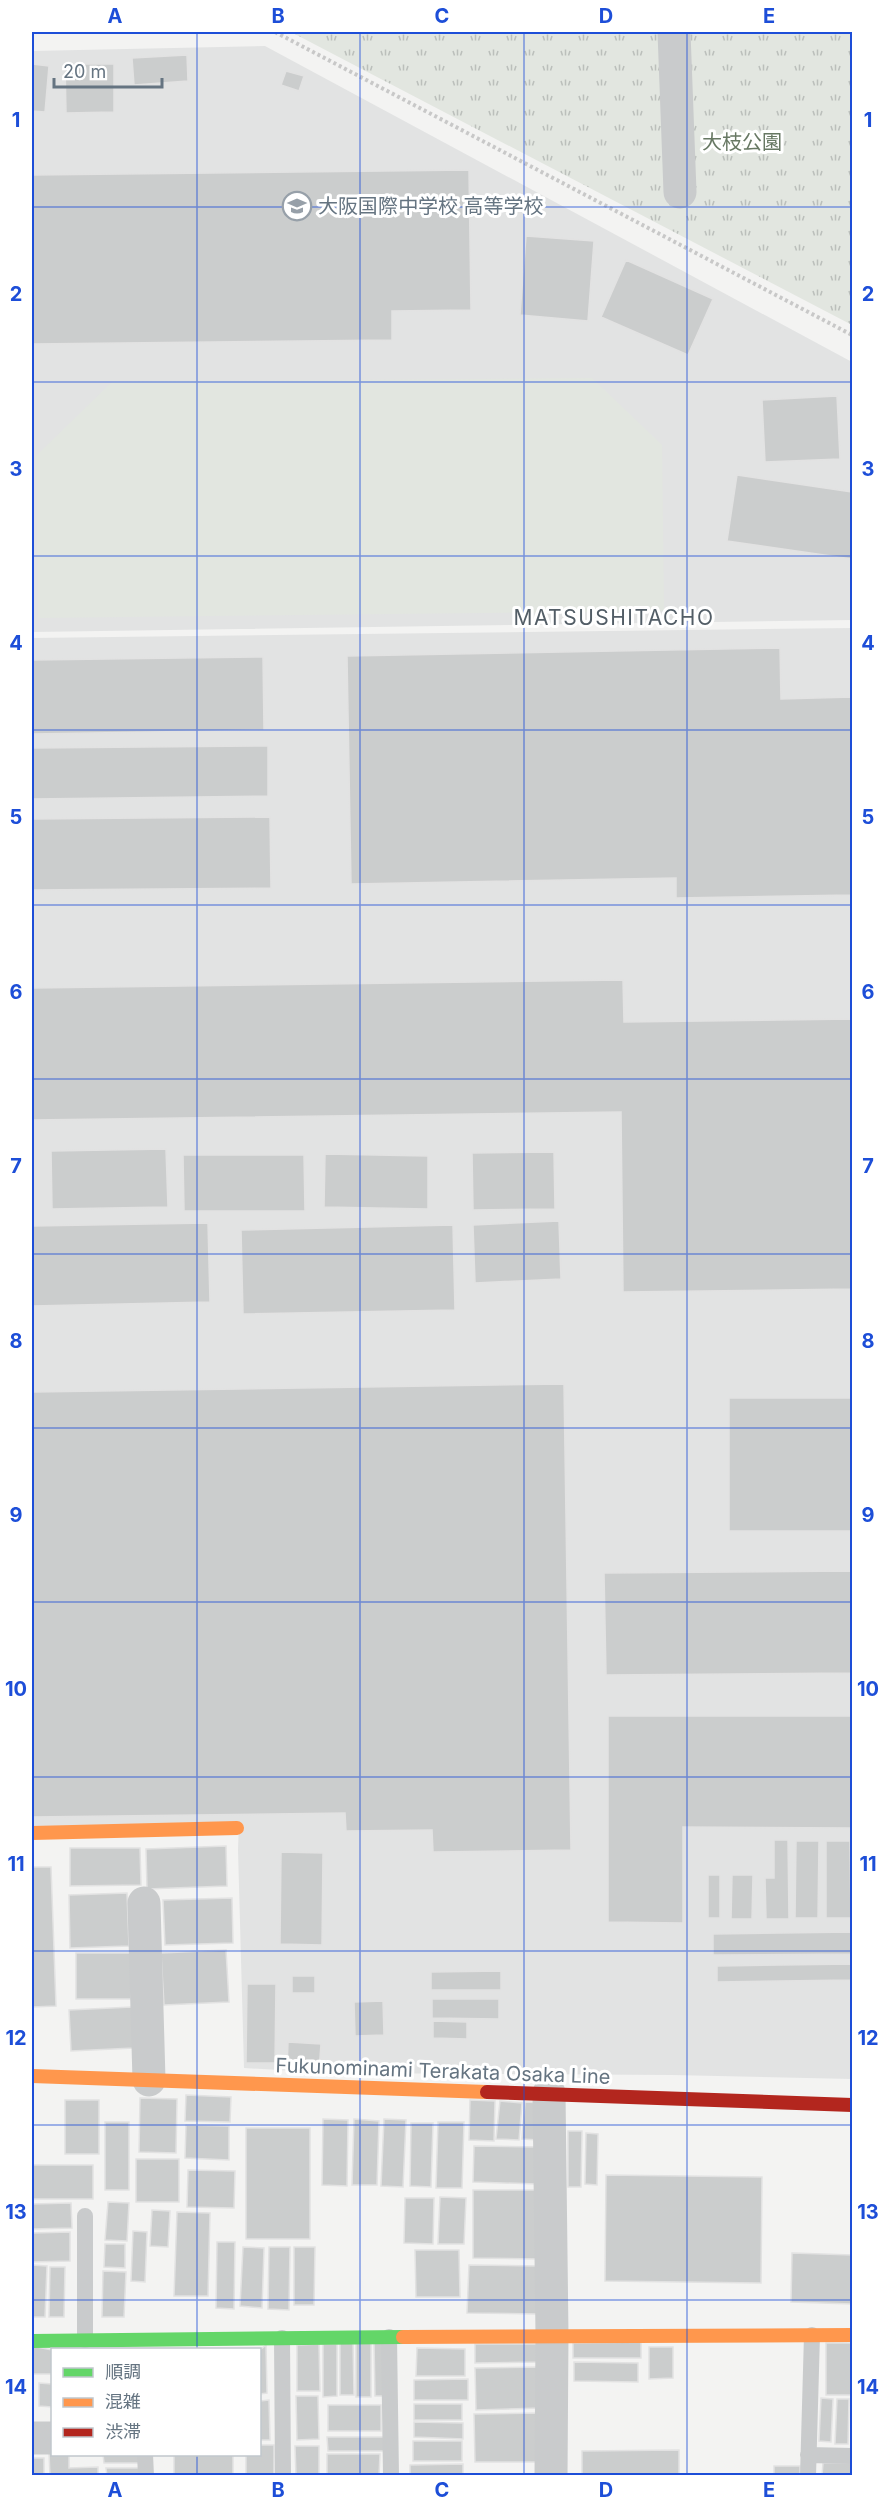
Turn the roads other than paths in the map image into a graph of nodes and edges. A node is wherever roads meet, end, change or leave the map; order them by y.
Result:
1 (674, 32) edge
2 (680, 192) dead end
3 (237, 1828) dead end
4 (32, 1833) edge
5 (144, 1903) dead end
6 (32, 2076) edge
7 (149, 2080) junction
8 (549, 2093) junction
9 (852, 2105) edge
10 (85, 2216) dead end
11 (552, 2334) junction
12 (812, 2335) junction
13 (852, 2335) edge
14 (389, 2337) junction
15 (282, 2338) junction
16 (85, 2340) junction
17 (32, 2341) edge
18 (142, 2344) edge
19 (32, 2438) edge
20 (51, 2438) edge
21 (808, 2455) junction
22 (146, 2456) edge
23 (852, 2456) edge
24 (146, 2475) edge
25 (283, 2475) edge
26 (391, 2475) edge
27 (550, 2475) edge
28 (808, 2475) edge

1 - 2 street
3 - 4 street
5 - 7 street
6 - 7 street, Fukunominami Terakata Osaka Line
7 - 8 street, Fukunominami Terakata Osaka Line
8 - 9 street, Fukunominami Terakata Osaka Line
8 - 11 street
10 - 16 lane
11 - 12 street
11 - 14 street
11 - 27 street
12 - 13 street
12 - 21 lane
14 - 15 street
14 - 26 lane
15 - 18 street
15 - 25 lane
16 - 17 street
16 - 18 street
19 - 20 street
21 - 23 lane
21 - 28 lane
22 - 24 lane

